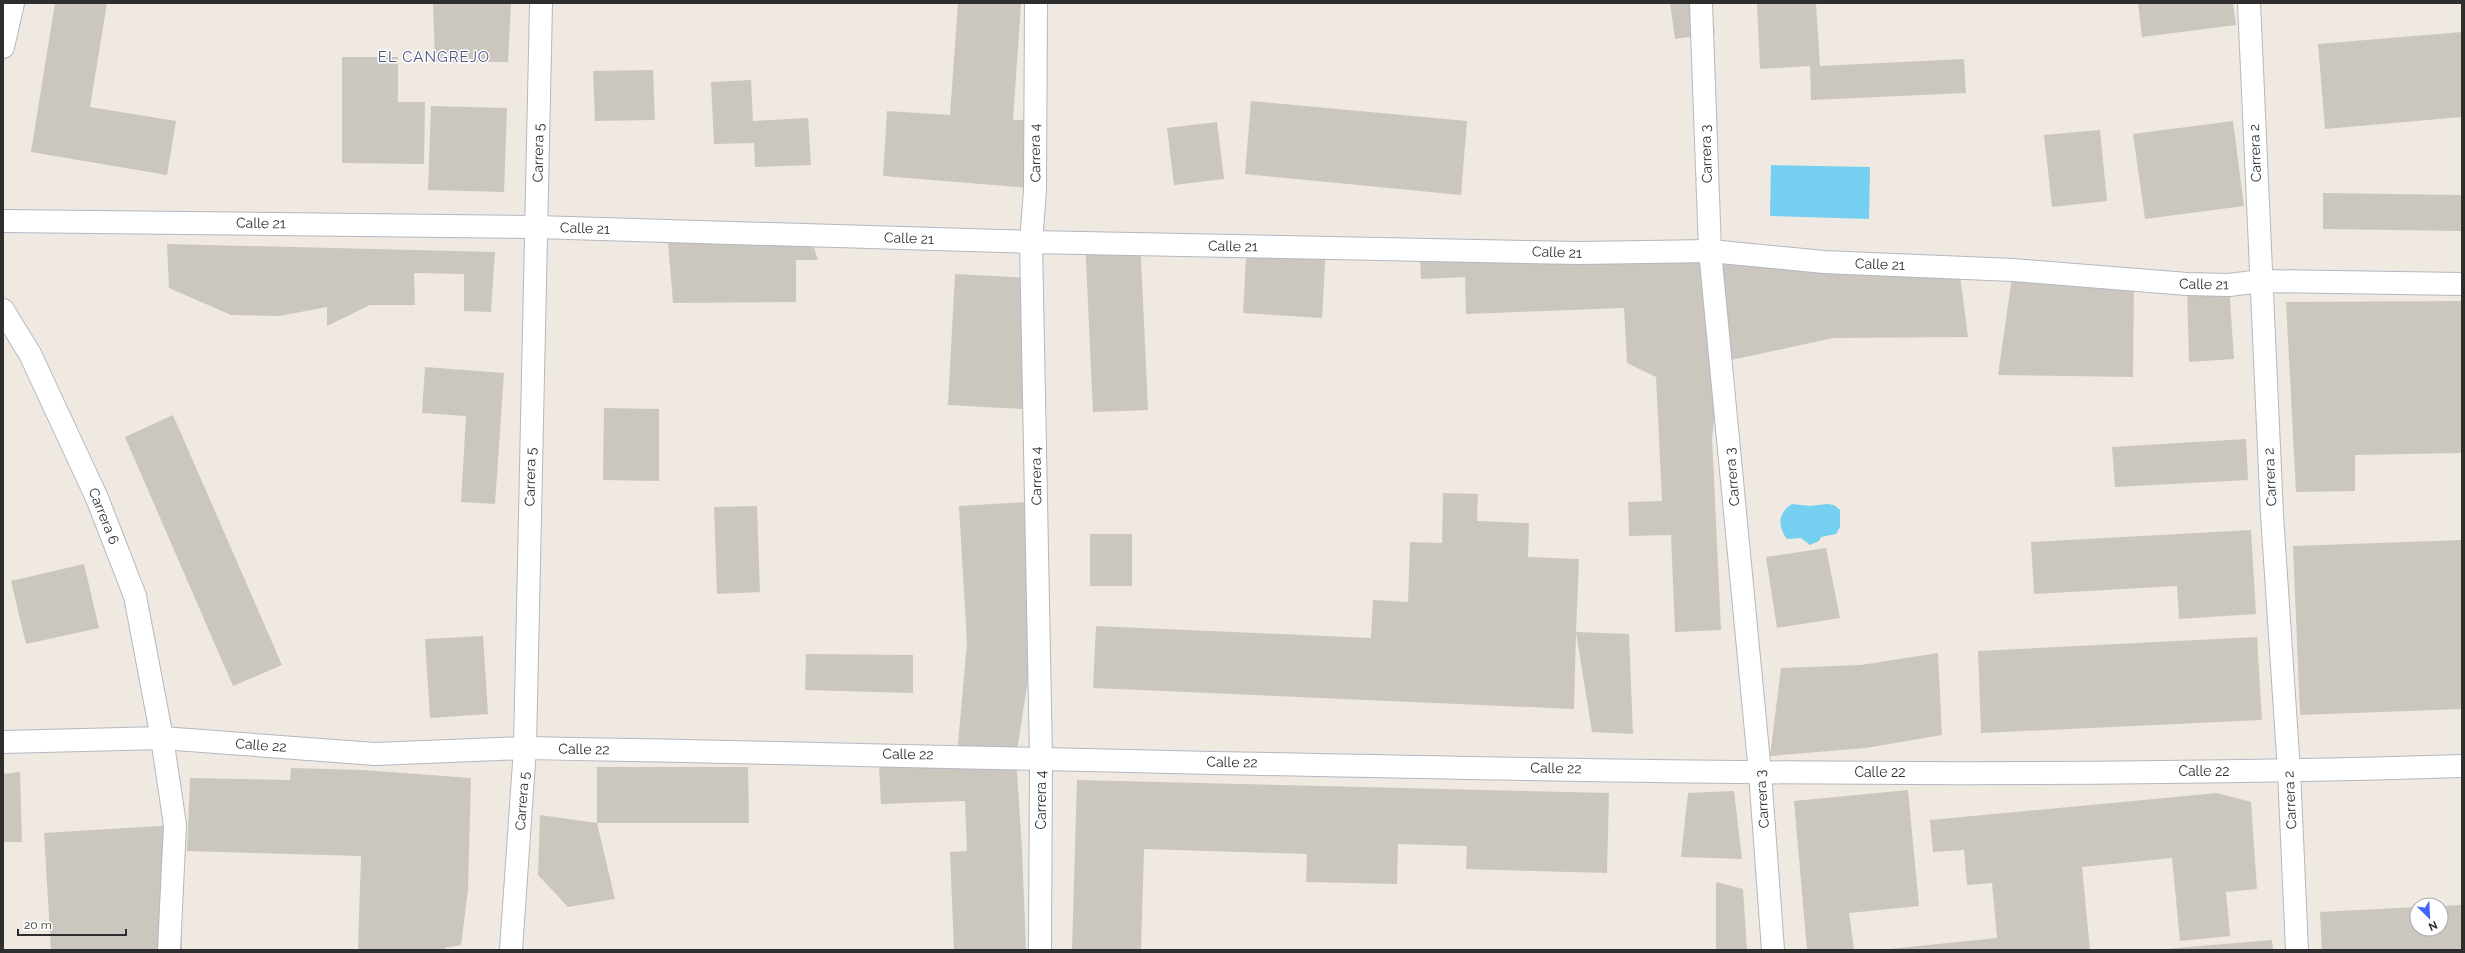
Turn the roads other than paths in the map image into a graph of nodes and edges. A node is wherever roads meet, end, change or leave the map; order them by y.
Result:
1 (13, 3) edge
2 (541, 3) edge
3 (1036, 3) edge
4 (1701, 3) edge
5 (2249, 3) edge
6 (3, 47) edge
7 (3, 221) edge
8 (536, 226) junction
9 (1031, 242) junction
10 (1710, 251) junction
11 (2261, 281) junction
12 (2462, 284) edge
13 (3, 310) edge
14 (162, 738) junction
15 (3, 742) edge
16 (526, 748) junction
17 (1041, 758) junction
18 (2462, 766) edge
19 (2289, 771) junction
20 (1760, 773) junction
21 (169, 950) edge
22 (511, 950) edge
23 (1040, 950) edge
24 (1773, 950) edge
25 (2297, 950) edge

1 - 6 street
2 - 8 street, Carrera 5
3 - 9 street, Carrera 4
4 - 10 street, Carrera 3
5 - 11 street, Carrera 2
7 - 8 street, Calle 21
8 - 9 street, Calle 21
8 - 16 street, Carrera 5
9 - 10 street, Calle 21
9 - 17 street, Carrera 4
10 - 11 street, Calle 21
10 - 20 street, Carrera 3
11 - 12 street, Calle 21
11 - 19 street, Carrera 2
13 - 14 street, Carrera 6
14 - 15 street, Calle 22
14 - 16 street, Calle 22
14 - 21 street, Carrera 6
16 - 17 street, Calle 22
16 - 22 street, Carrera 5
17 - 20 street, Calle 22
17 - 23 street, Carrera 4
18 - 19 street, Calle 22
19 - 20 street, Calle 22
19 - 25 street, Carrera 2
20 - 24 street, Carrera 3

